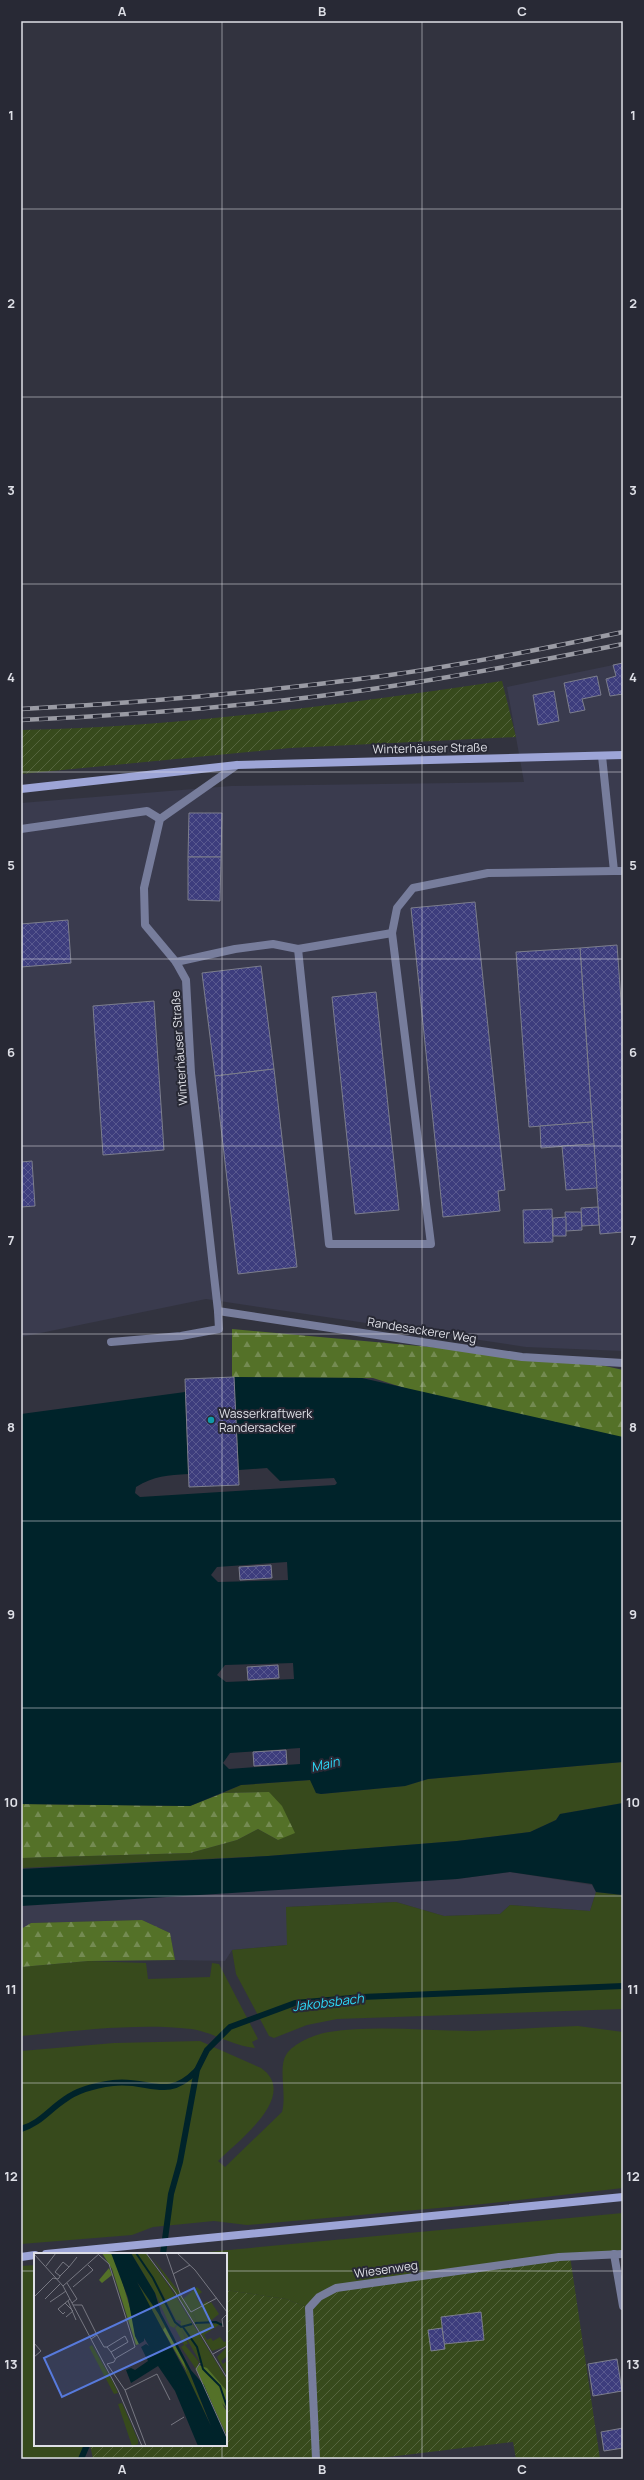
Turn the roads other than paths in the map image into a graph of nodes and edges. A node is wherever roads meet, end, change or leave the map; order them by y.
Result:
1 (623, 755) edge
2 (602, 756) junction
3 (237, 765) junction
4 (21, 789) edge
5 (160, 819) junction
6 (21, 829) edge
7 (619, 871) edge
8 (392, 933) junction
9 (298, 949) junction
10 (176, 962) junction
11 (218, 1311) junction
12 (110, 1342) dead end
13 (623, 1363) edge
14 (623, 2197) edge
15 (56, 2253) edge
16 (619, 2254) edge
17 (34, 2255) edge
18 (21, 2257) edge
19 (623, 2306) edge
20 (316, 2455) edge

1 - 2 main road, Winterhäuser Straße
2 - 3 main road, Winterhäuser Straße
2 - 7 street
3 - 4 main road, Winterhäuser Straße
3 - 5 street
5 - 6 street
5 - 10 street, Winterhäuser Straße
7 - 8 street
8 - 9 street
8 - 9 street
9 - 10 street
10 - 11 street, Winterhäuser Straße
11 - 12 street, Winterhäuser Straße
11 - 13 street, Randesackerer Weg
14 - 15 main road
16 - 19 street
16 - 20 street, Wiesenweg
17 - 18 main road

